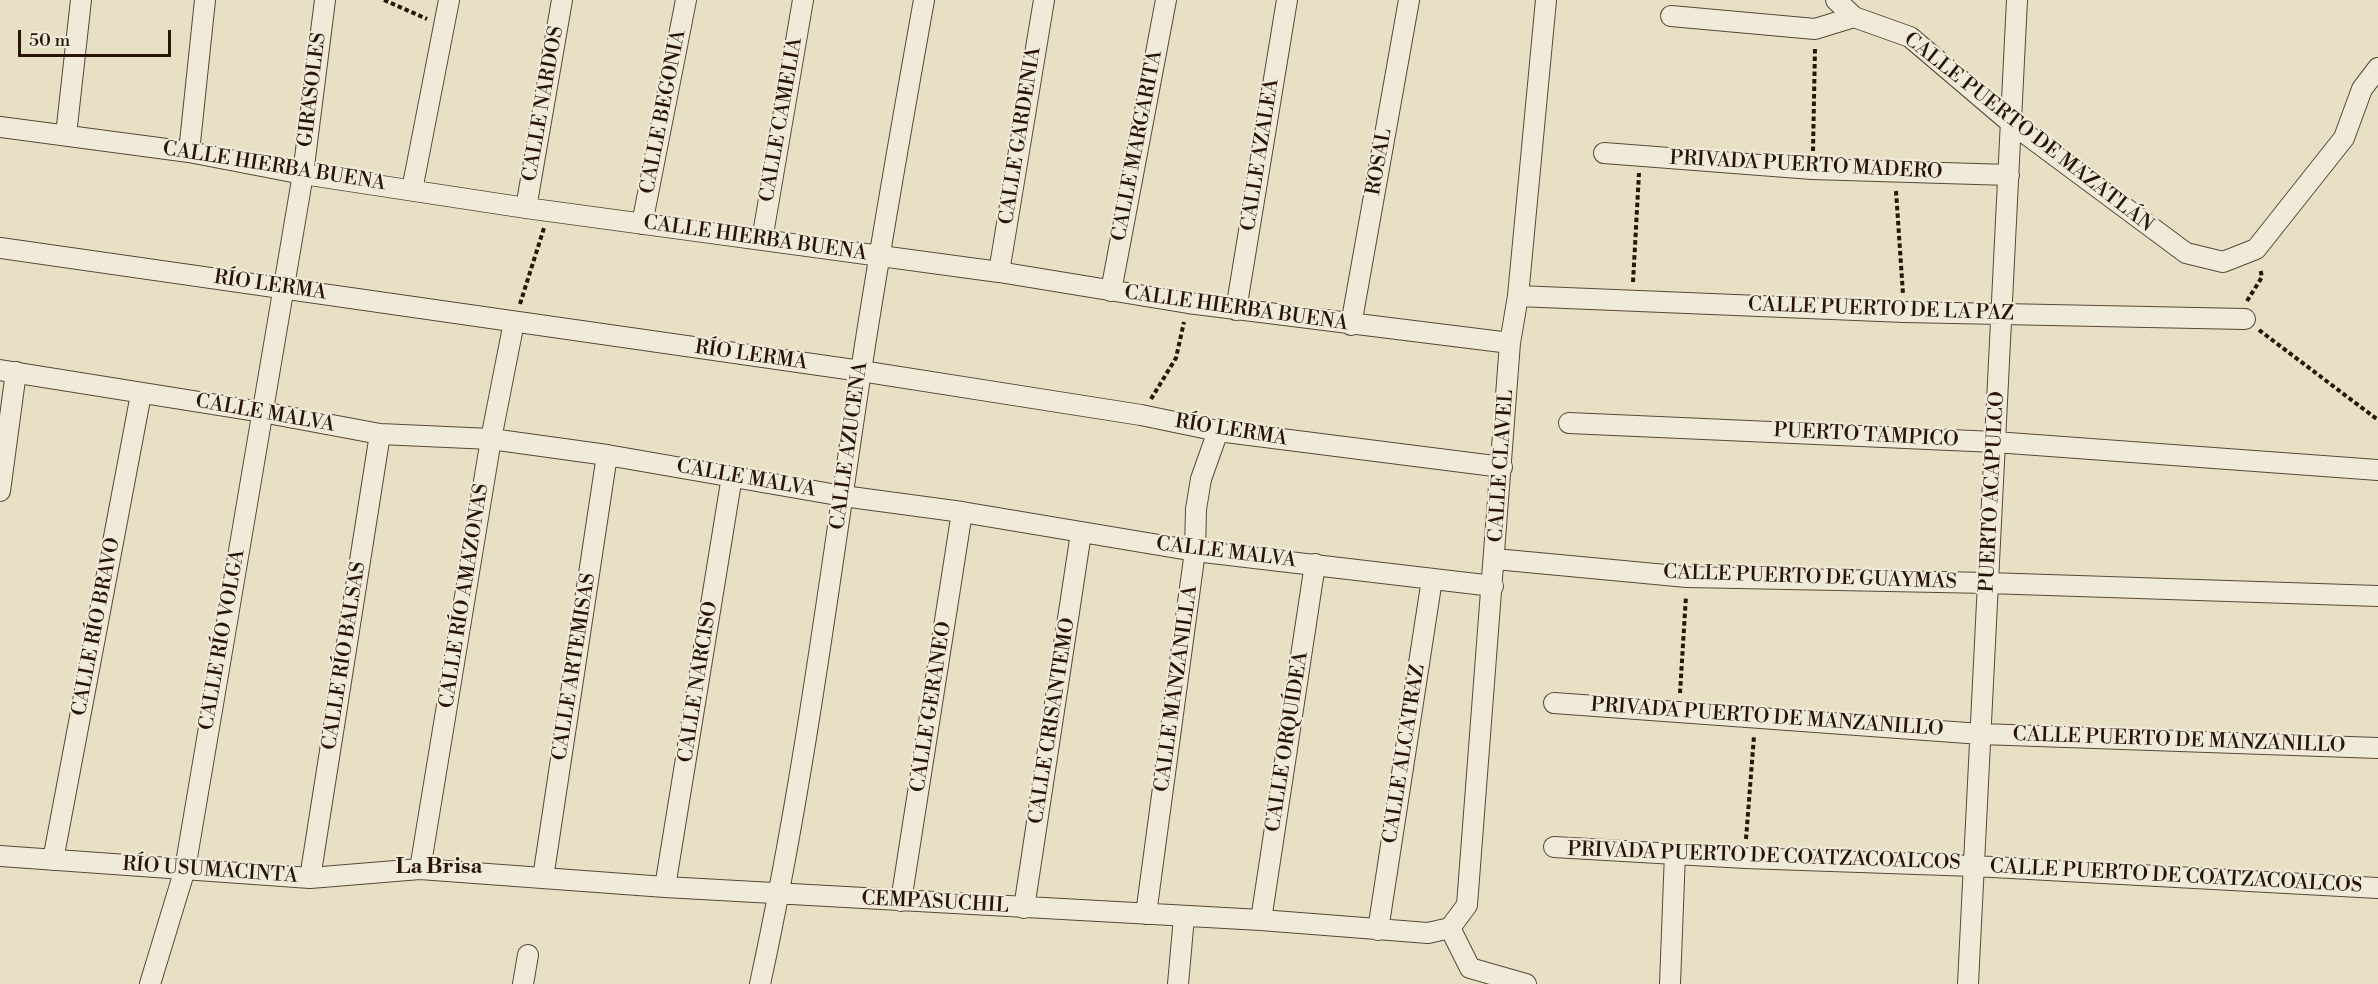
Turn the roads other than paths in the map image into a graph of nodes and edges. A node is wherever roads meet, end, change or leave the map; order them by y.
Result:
1 (81, 0) edge
2 (205, 0) edge
3 (325, 0) edge
4 (449, 0) edge
5 (562, 0) edge
6 (687, 0) edge
7 (803, 0) edge
8 (924, 0) edge
9 (1044, 0) edge
10 (1166, 0) edge
11 (1287, 0) edge
12 (1409, 0) edge
13 (1546, 0) edge
14 (1836, 0) edge
15 (2017, 0) edge
16 (1671, 16) dead end
17 (1854, 17) junction
18 (2378, 68) edge
19 (2011, 123) junction
20 (0, 127) edge
21 (66, 135) junction
22 (189, 152) junction
23 (1604, 153) dead end
24 (303, 174) junction
25 (2008, 175) junction
26 (411, 190) junction
27 (526, 208) junction
28 (642, 224) junction
29 (762, 240) junction
30 (0, 248) edge
31 (879, 256) junction
32 (999, 272) junction
33 (282, 287) junction
34 (1111, 291) junction
35 (1518, 296) junction
36 (1236, 310) junction
37 (2002, 314) junction
38 (2245, 319) road end
39 (514, 322) junction
40 (1351, 325) junction
41 (1510, 343) junction
42 (8, 371) edge
43 (861, 371) junction
44 (141, 394) junction
45 (262, 412) junction
46 (1569, 423) dead end
47 (1218, 431) junction
48 (380, 434) junction
49 (492, 439) junction
50 (1995, 442) junction
51 (607, 455) junction
52 (1502, 467) junction
53 (2378, 470) edge
54 (732, 476) junction
55 (0, 490) edge
56 (843, 496) junction
57 (962, 512) junction
58 (1081, 533) junction
59 (1196, 551) junction
60 (1495, 560) junction
61 (1315, 564) junction
62 (1432, 579) junction
63 (1988, 583) junction
64 (1493, 586) junction
65 (2378, 596) edge
66 (1554, 703) dead end
67 (1981, 734) junction
68 (2378, 748) edge
69 (1554, 848) dead end
70 (1675, 853) junction
71 (0, 856) edge
72 (53, 860) junction
73 (1974, 866) junction
74 (185, 869) junction
75 (420, 870) junction
76 (310, 878) junction
77 (543, 878) junction
78 (665, 887) junction
79 (2378, 888) edge
80 (780, 892) junction
81 (901, 901) junction
82 (1024, 908) junction
83 (1146, 914) junction
84 (1184, 917) junction
85 (1262, 920) junction
86 (1450, 928) junction
87 (1378, 930) junction
88 (528, 955) dead end
89 (1471, 976) edge
90 (150, 984) edge
91 (523, 984) edge
92 (760, 984) edge
93 (1178, 984) edge
94 (1526, 984) edge
95 (1670, 984) edge
96 (1968, 984) edge

1 - 21 street
2 - 22 street
3 - 24 street, GIRASOLES
4 - 26 street
5 - 27 street, CALLE NARDOS
6 - 28 street, CALLE BEGONIA
7 - 29 street, CALLE CAMELIA
8 - 31 street, CALLE AZUCENA
9 - 32 street, CALLE GARDENIA
10 - 34 street, CALLE MARGARITA
11 - 36 street, CALLE AZALEA
12 - 40 street, ROSAL
13 - 35 street, CALLE CLAVEL
14 - 17 street, CALLE PUERTO DE MAZATLÁN
15 - 19 street, PUERTO ACAPULCO
16 - 17 street
17 - 19 street, CALLE PUERTO DE MAZATLÁN
18 - 19 street, CALLE PUERTO DE MAZATLÁN
19 - 25 street, PUERTO ACAPULCO
20 - 21 street, CALLE HIERBA BUENA
21 - 22 street, CALLE HIERBA BUENA
22 - 24 street, CALLE HIERBA BUENA
23 - 25 street, PRIVADA PUERTO MADERO
24 - 26 street, CALLE HIERBA BUENA
24 - 33 street, GIRASOLES
25 - 37 street, PUERTO ACAPULCO
26 - 27 street, CALLE HIERBA BUENA
27 - 28 street, CALLE HIERBA BUENA
28 - 29 street, CALLE HIERBA BUENA
29 - 31 street, CALLE HIERBA BUENA
30 - 33 street, RÍO LERMA
31 - 32 street, CALLE HIERBA BUENA
31 - 43 street, CALLE AZUCENA
32 - 34 street, CALLE HIERBA BUENA
33 - 39 street, RÍO LERMA
33 - 45 street, GIRASOLES
34 - 36 street, CALLE HIERBA BUENA
35 - 37 street, CALLE PUERTO DE LA PAZ
35 - 41 street, CALLE CLAVEL
36 - 40 street, CALLE HIERBA BUENA
37 - 38 street, CALLE PUERTO DE LA PAZ
37 - 50 street, PUERTO ACAPULCO
39 - 43 street, RÍO LERMA
39 - 49 street, CALLE RÍO AMAZONAS
40 - 41 street, CALLE HIERBA BUENA
41 - 52 street, CALLE CLAVEL
42 - 44 street, CALLE MALVA
42 - 55 street
43 - 47 street, RÍO LERMA
43 - 56 street, CALLE AZUCENA
44 - 45 street, CALLE MALVA
44 - 72 street, CALLE RÍO BRAVO
45 - 48 street, CALLE MALVA
45 - 74 street, CALLE RÍO VOLGA
46 - 50 street, PUERTO TAMPICO
47 - 52 street, RÍO LERMA
47 - 59 street, CALLE MANZANILLA
48 - 49 street, CALLE MALVA
48 - 76 street, CALLE RÍO BALSAS
49 - 51 street, CALLE MALVA
49 - 75 street, CALLE RÍO AMAZONAS
50 - 53 street, PUERTO TAMPICO
50 - 63 street, PUERTO ACAPULCO
51 - 54 street, CALLE MALVA
51 - 77 street, CALLE ARTEMISAS
52 - 60 street, CALLE CLAVEL
54 - 56 street, CALLE MALVA
54 - 78 street, CALLE NARCISO
56 - 57 street, CALLE MALVA
56 - 80 street, CALLE AZUCENA
57 - 58 street, CALLE MALVA
57 - 81 street, CALLE GERANEO
58 - 59 street, CALLE MALVA
58 - 82 street, CALLE CRISANTEMO
59 - 61 street, CALLE MALVA
59 - 83 street, CALLE MANZANILLA
60 - 63 street, CALLE PUERTO DE GUAYMAS
60 - 64 street, CALLE CLAVEL
61 - 62 street, CALLE MALVA
61 - 85 street, CALLE ORQUÍDEA
62 - 64 street, CALLE MALVA
62 - 87 street, CALLE ALCATRAZ
63 - 65 street, CALLE PUERTO DE GUAYMAS
63 - 67 street, PUERTO ACAPULCO
64 - 86 street, CALLE CLAVEL
66 - 67 street, PRIVADA PUERTO DE MANZANILLO
67 - 68 street, CALLE PUERTO DE MANZANILLO
67 - 73 street, PUERTO ACAPULCO
69 - 70 street, PRIVADA PUERTO DE COATZACOALCOS
70 - 73 street, PRIVADA PUERTO DE COATZACOALCOS
70 - 95 street
71 - 72 street, RÍO USUMACINTA
72 - 74 street, RÍO USUMACINTA
73 - 79 street, CALLE PUERTO DE COATZACOALCOS
73 - 96 street, PUERTO ACAPULCO
74 - 76 street, RÍO USUMACINTA
74 - 90 street, CALLE RÍO VOLGA
75 - 76 street, RÍO USUMACINTA
75 - 77 street, CEMPASUCHIL
77 - 78 street, CEMPASUCHIL
78 - 80 street, CEMPASUCHIL
80 - 81 street, CEMPASUCHIL
80 - 92 street, CALLE AZUCENA
81 - 82 street, CEMPASUCHIL
82 - 83 street, CEMPASUCHIL
83 - 84 street, CEMPASUCHIL
84 - 85 street, CEMPASUCHIL
84 - 93 street
85 - 87 street, CEMPASUCHIL
86 - 87 street, CEMPASUCHIL
86 - 89 street
88 - 91 street
89 - 94 street

